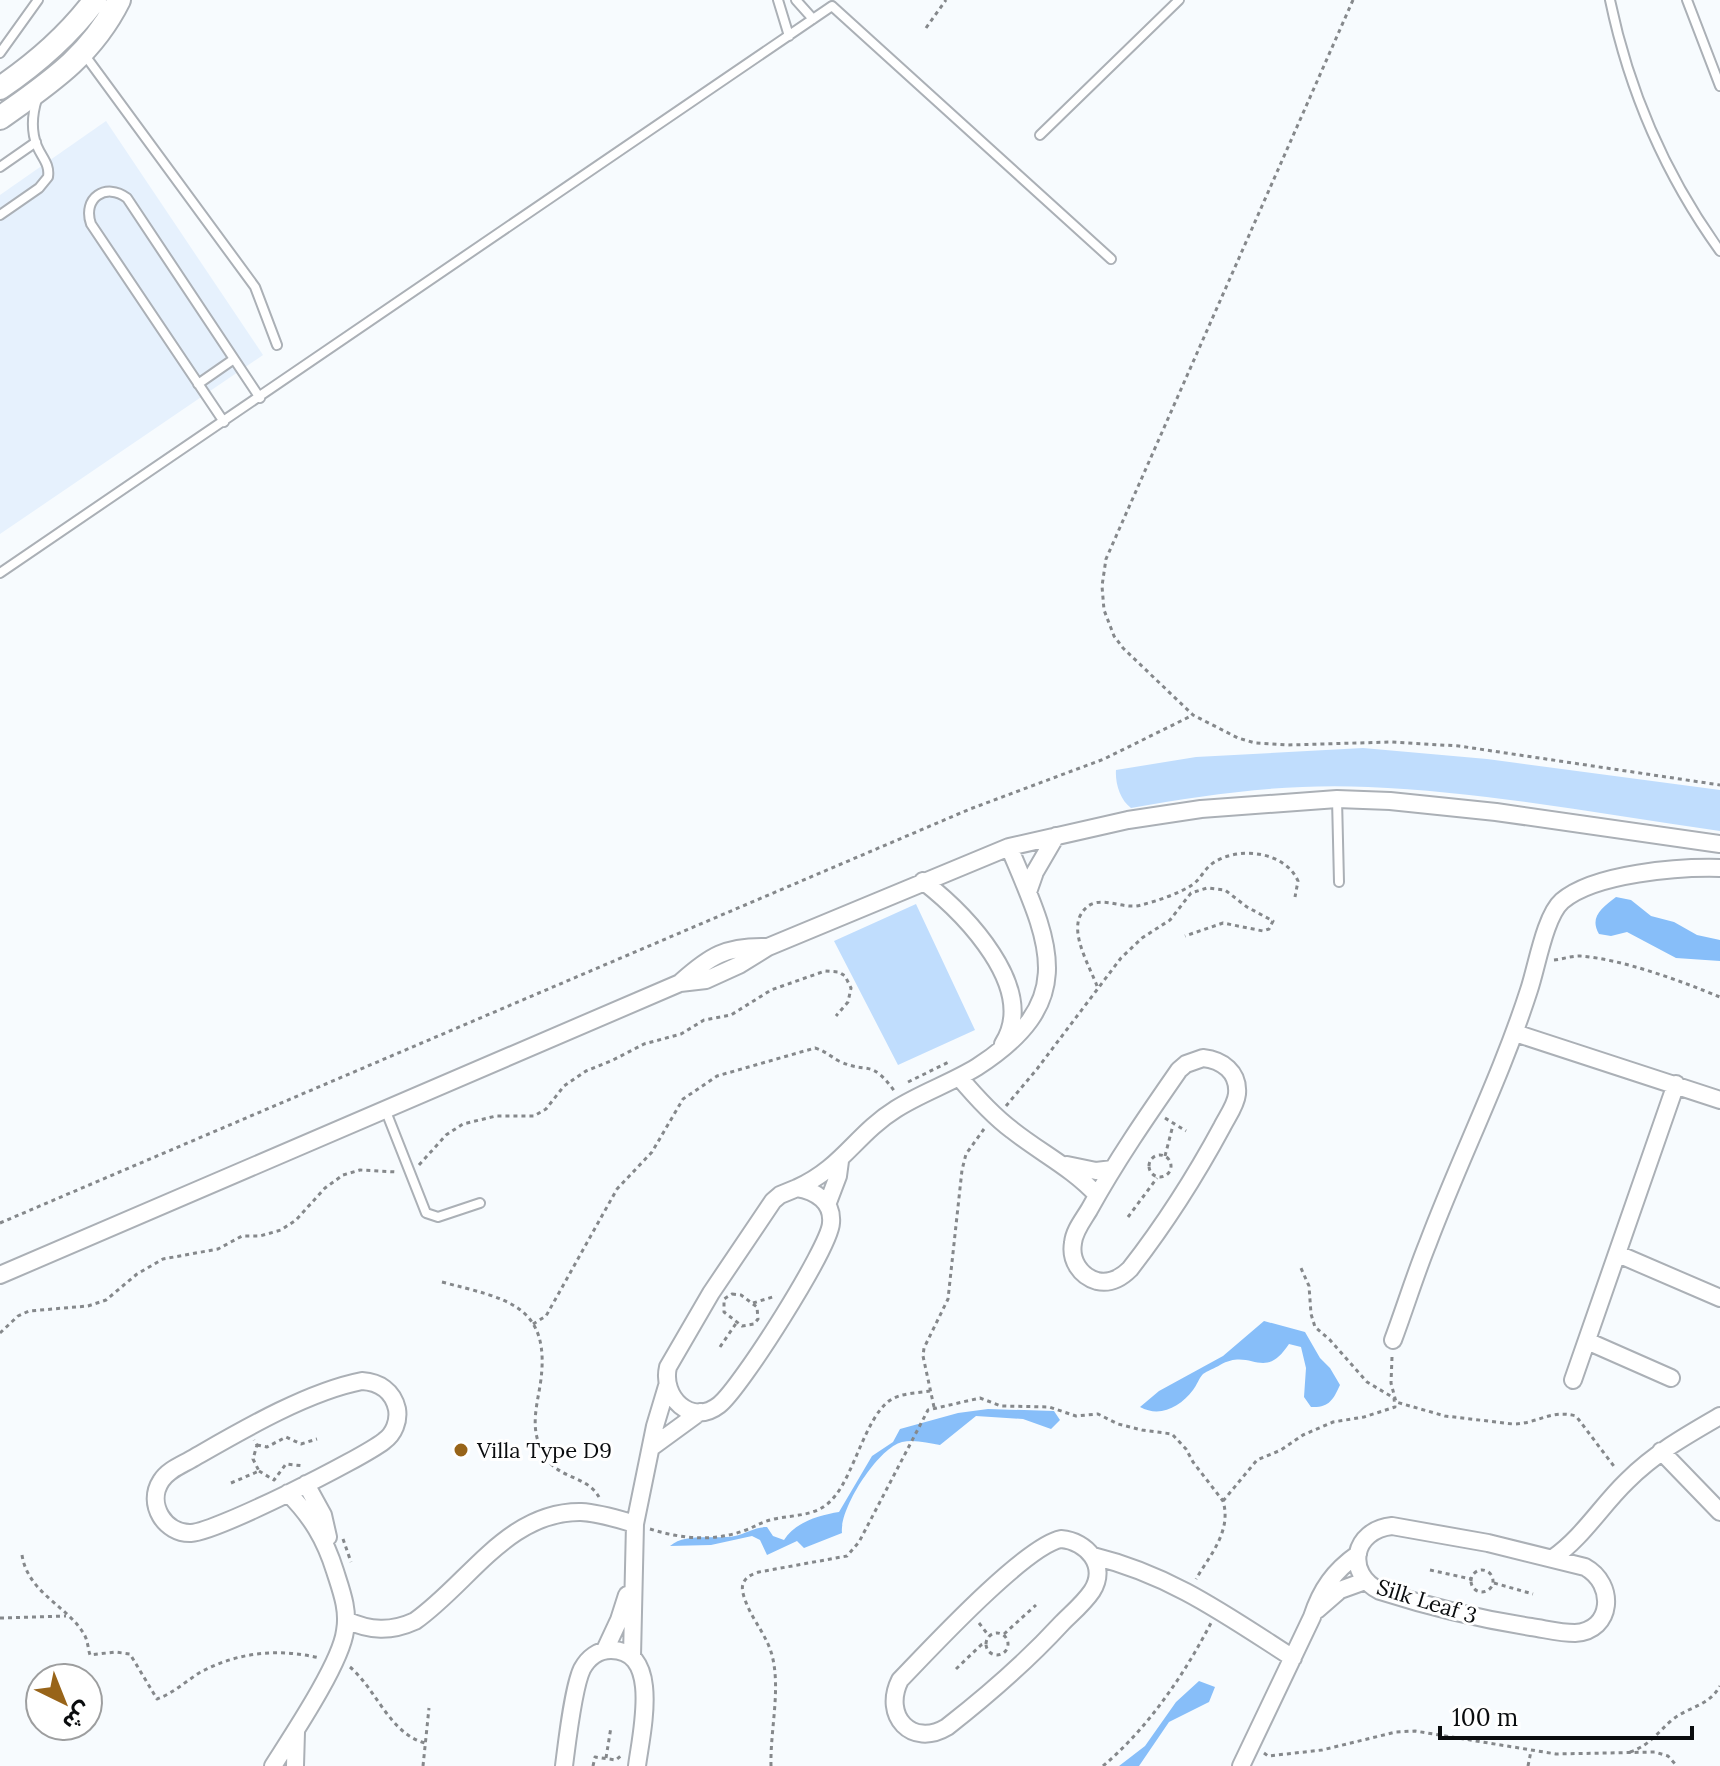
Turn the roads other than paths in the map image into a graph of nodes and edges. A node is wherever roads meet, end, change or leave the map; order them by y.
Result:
1 (38, 0) edge
2 (95, 0) edge
3 (119, 0) edge
4 (778, 0) edge
5 (796, 0) edge
6 (1179, 0) edge
7 (1610, 0) edge
8 (1687, 0) edge
9 (813, 19) junction
10 (789, 36) junction
11 (0, 53) edge
12 (84, 53) junction
13 (1720, 86) edge
14 (0, 88) edge
15 (39, 91) junction
16 (0, 118) edge
17 (1040, 135) dead end
18 (36, 142) junction
19 (0, 167) edge
20 (0, 215) edge
21 (1720, 251) edge
22 (1111, 259) dead end
23 (277, 345) dead end
24 (234, 359) junction
25 (198, 384) junction
26 (260, 398) junction
27 (224, 422) junction
28 (0, 573) edge
29 (1337, 799) junction
30 (1056, 836) junction
31 (1720, 844) edge
32 (1009, 847) junction
33 (1720, 868) edge
34 (923, 881) junction
35 (1339, 882) dead end
36 (1028, 892) junction
37 (1013, 999) junction
38 (1042, 1000) junction
39 (1515, 1033) junction
40 (998, 1052) junction
41 (959, 1077) junction
42 (1676, 1084) junction
43 (1720, 1100) edge
44 (385, 1109) junction
45 (840, 1161) junction
46 (1063, 1164) junction
47 (1113, 1169) junction
48 (797, 1188) junction
49 (1097, 1195) junction
50 (480, 1203) dead end
51 (827, 1205) junction
52 (1618, 1254) junction
53 (0, 1275) edge
54 (1720, 1298) edge
55 (1393, 1340) road end
56 (1587, 1341) junction
57 (1671, 1378) dead end
58 (1573, 1380) dead end
59 (667, 1386) junction
60 (700, 1412) junction
61 (1720, 1416) edge
62 (652, 1447) junction
63 (1661, 1451) junction
64 (306, 1484) junction
65 (288, 1493) junction
66 (1720, 1512) edge
67 (1594, 1519) junction
68 (635, 1524) junction
69 (328, 1550) junction
70 (1358, 1554) junction
71 (1093, 1556) junction
72 (1553, 1558) junction
73 (1585, 1567) junction
74 (634, 1571) junction
75 (1365, 1581) junction
76 (1312, 1617) junction
77 (346, 1620) junction
78 (605, 1650) junction
79 (632, 1656) junction
80 (1293, 1658) junction
81 (297, 1727) junction
82 (638, 1761) edge
83 (273, 1766) edge
84 (295, 1766) edge
85 (564, 1766) edge
86 (1241, 1766) edge

1 - 11 lane
2 - 14 street
3 - 12 street
4 - 10 lane
5 - 9 lane
6 - 17 lane
7 - 21 lane
8 - 13 lane
9 - 10 lane
9 - 22 lane
10 - 26 lane
12 - 15 street
12 - 23 lane
15 - 16 street
15 - 18 lane
18 - 19 lane
18 - 20 lane
24 - 25 lane
24 - 25 lane
24 - 26 lane
25 - 27 lane
26 - 27 lane
27 - 28 lane
29 - 30 street
29 - 31 street
29 - 35 lane
30 - 32 street
30 - 36 street
32 - 34 street
32 - 36 street
33 - 39 street
34 - 37 street
34 - 44 street
36 - 38 street
37 - 38 street
37 - 40 street
38 - 40 street
39 - 42 street
39 - 55 street
40 - 41 street
41 - 45 street
41 - 46 street
42 - 43 street
42 - 52 street
44 - 50 lane
44 - 53 street
45 - 48 street
45 - 51 street
46 - 47 street
46 - 49 street
47 - 49 street
47 - 49 street
48 - 51 street
48 - 59 street
51 - 60 street
52 - 54 street
52 - 56 street
56 - 57 street
56 - 58 street
59 - 60 street
59 - 62 street
60 - 62 street
61 - 63 street
62 - 68 street
63 - 66 street
63 - 67 street
64 - 65 street
64 - 65 street
64 - 69 street
65 - 69 street
67 - 72 street
67 - 73 street
68 - 74 street
68 - 77 street
69 - 77 street
70 - 72 street, Silk Leaf 3
70 - 75 street, Silk Leaf 3
70 - 76 street
71 - 71 street
71 - 80 street
72 - 73 street, Silk Leaf 3
73 - 75 street, Silk Leaf 3
74 - 78 street
74 - 79 street
75 - 76 street
76 - 80 street
77 - 81 street
78 - 79 street
78 - 85 street
79 - 82 street
80 - 86 street
81 - 83 street
81 - 84 street

